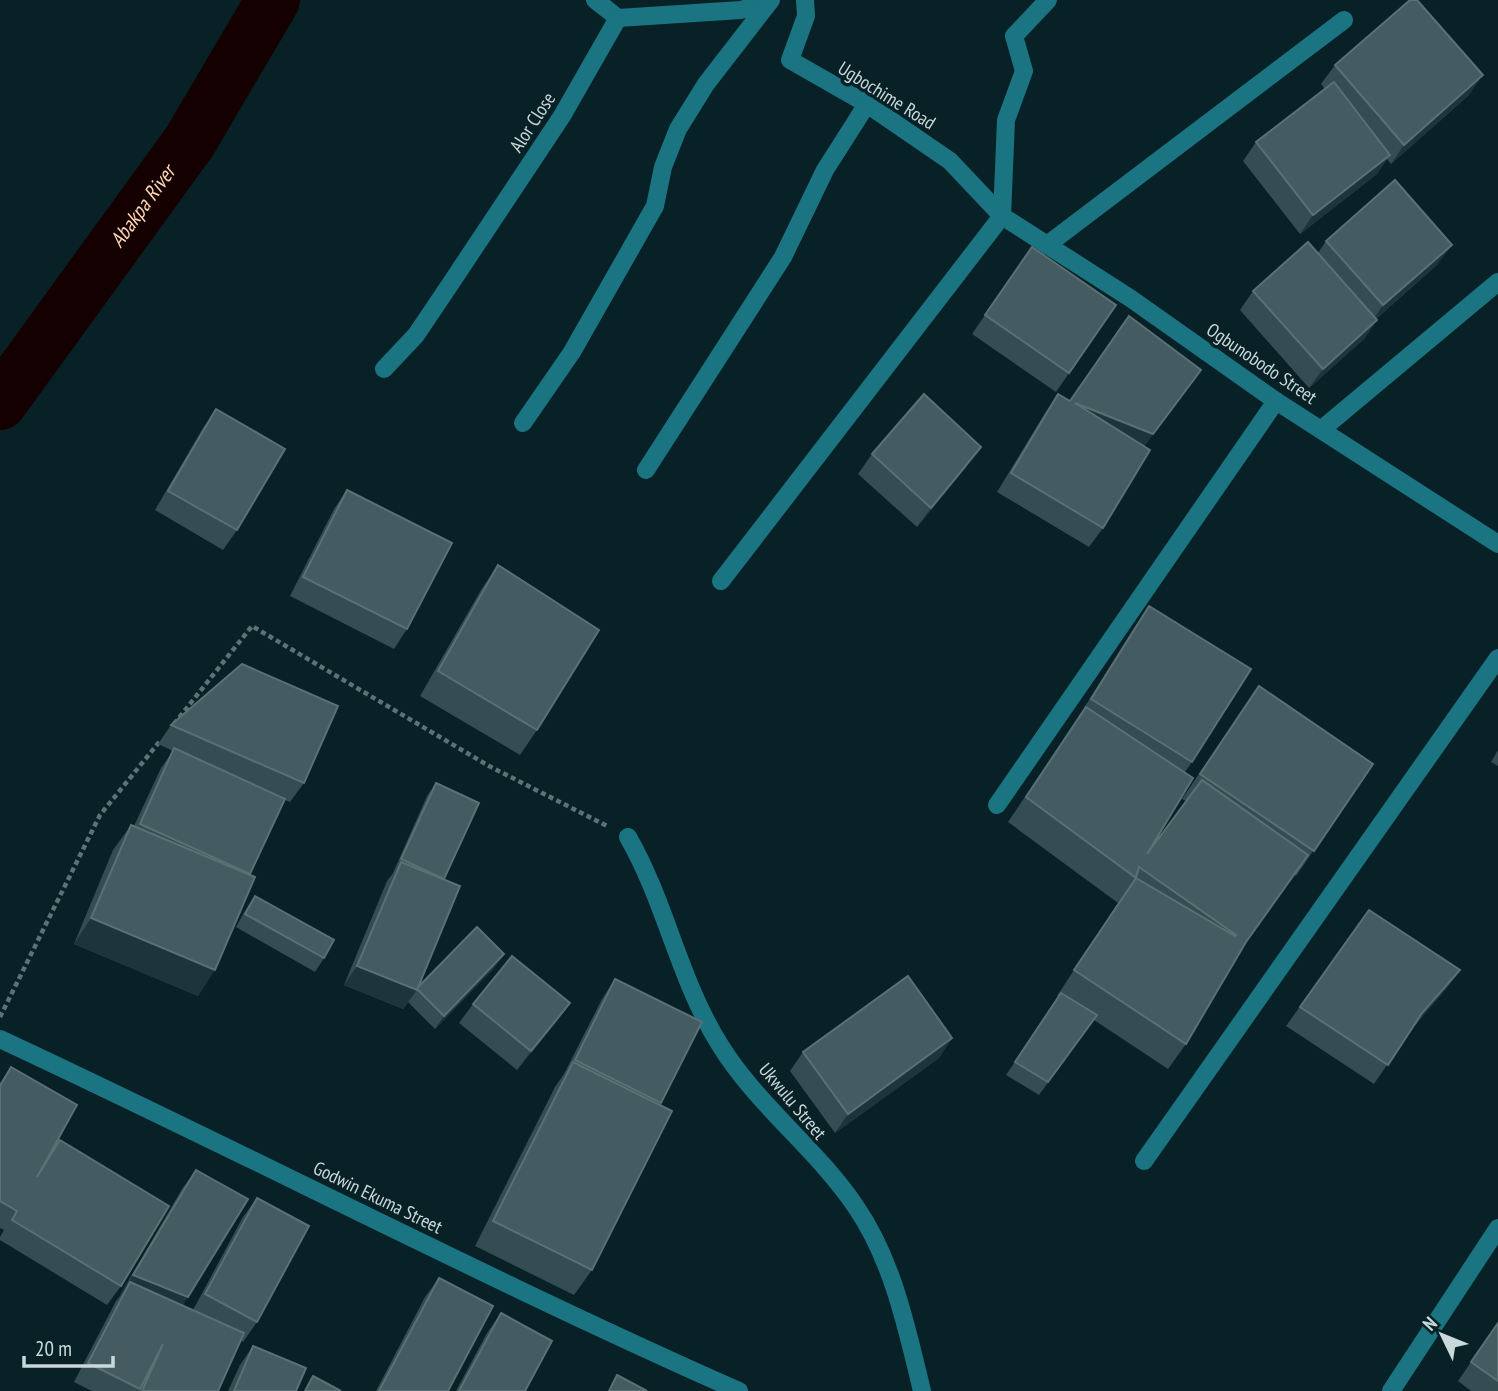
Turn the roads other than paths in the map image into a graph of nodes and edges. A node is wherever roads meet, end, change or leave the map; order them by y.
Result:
1 (595, 0) edge
2 (770, 0) edge
3 (805, 0) edge
4 (1048, 0) edge
5 (618, 18) junction
6 (1344, 20) dead end
7 (867, 104) junction
8 (1002, 216) junction
9 (1047, 245) junction
10 (1498, 282) edge
11 (384, 369) dead end
12 (1276, 401) junction
13 (523, 423) dead end
14 (1322, 429) junction
15 (646, 470) dead end
16 (1498, 544) edge
17 (721, 581) dead end
18 (1498, 658) edge
19 (997, 805) dead end
20 (628, 837) road end
21 (0, 1039) edge
22 (1144, 1161) dead end
23 (1498, 1228) edge
24 (739, 1391) edge
25 (922, 1391) edge
26 (1391, 1391) edge

1 - 5 street
2 - 5 street
2 - 13 street
3 - 7 street, Ugbochime Road
4 - 8 street
5 - 11 street, Alor Close
6 - 9 street
7 - 8 street, Ugbochime Road
7 - 15 street
8 - 9 street, Ogbunobodo Street
8 - 17 street
9 - 12 street, Ogbunobodo Street
10 - 14 street
12 - 14 street, Ogbunobodo Street
12 - 19 street
14 - 16 street, Ogbunobodo Street
18 - 22 street
20 - 25 street, Ukwulu Street
21 - 24 street, Godwin Ekuma Street
23 - 26 street

